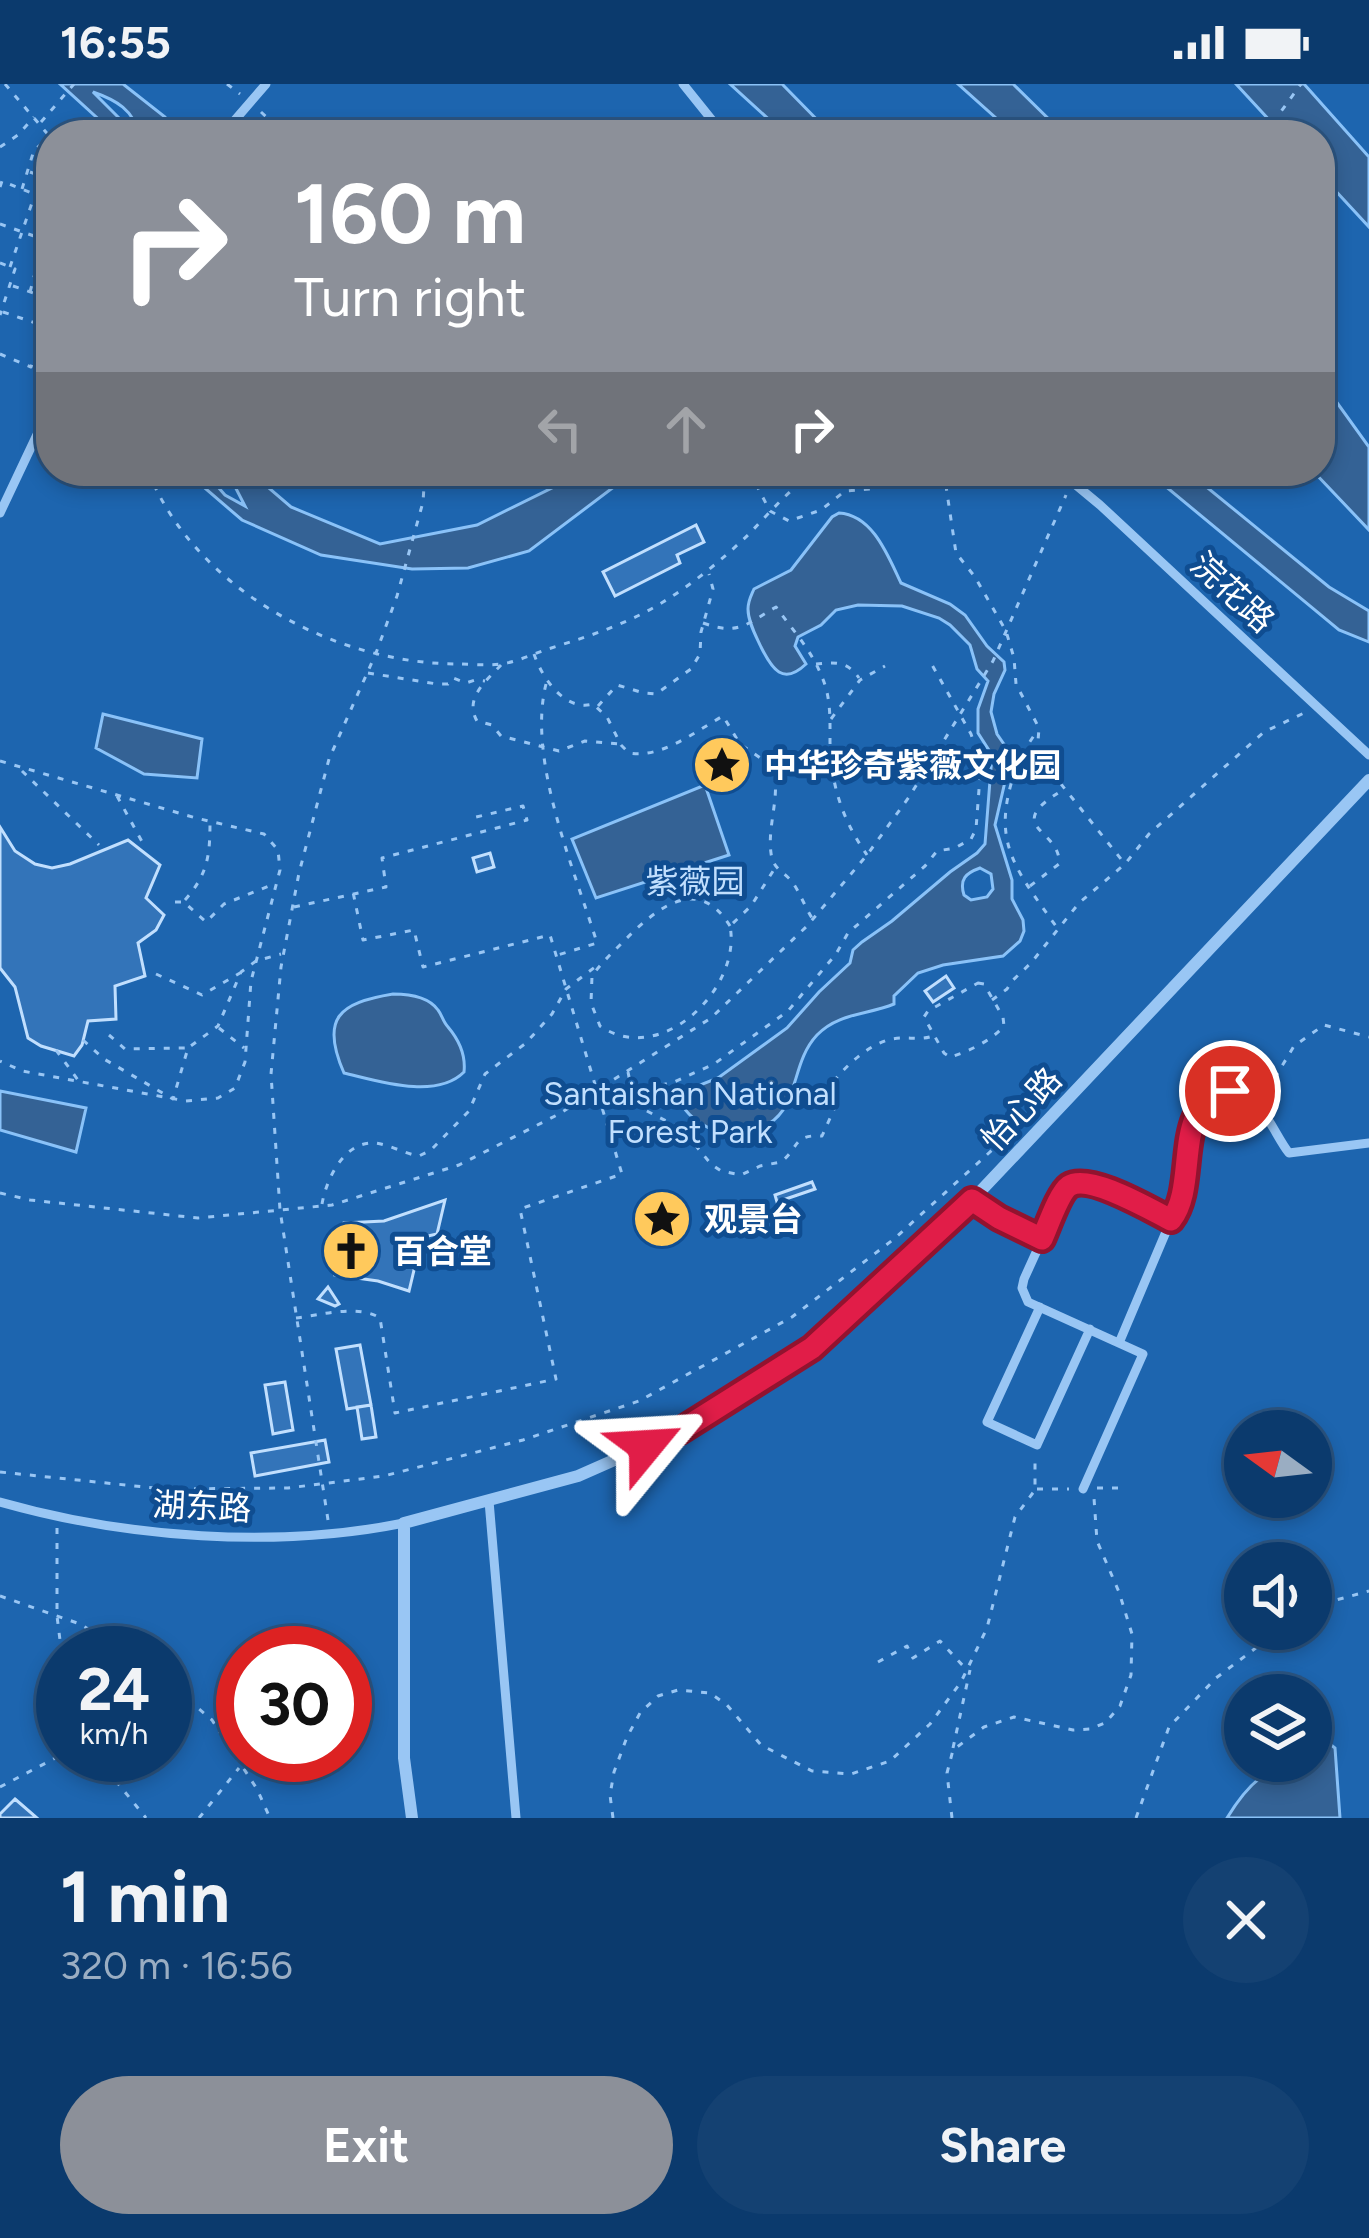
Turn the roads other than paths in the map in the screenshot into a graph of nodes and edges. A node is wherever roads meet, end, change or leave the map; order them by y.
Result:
1 (266, 84) edge
2 (683, 84) edge
3 (235, 120) edge
4 (712, 120) edge
5 (36, 436) edge
6 (1076, 486) edge
7 (0, 513) edge
8 (1369, 755) edge
9 (1369, 780) edge
10 (1369, 1143) edge
11 (972, 1200) junction
12 (1171, 1220) junction
13 (1042, 1239) junction
14 (1040, 1307) junction
15 (1090, 1330) junction
16 (1119, 1342) junction
17 (1087, 1489) road end
18 (489, 1501) junction
19 (0, 1502) edge
20 (404, 1523) junction
21 (412, 1818) edge
22 (516, 1818) edge

1 - 3 lane
2 - 4 lane
5 - 7 lane
6 - 8 lane, 浣花路
9 - 11 street, 怡心路
10 - 12 lane
11 - 13 lane
11 - 18 street, 怡心路
12 - 13 lane
12 - 16 lane
13 - 14 lane
14 - 15 lane
14 - 15 lane
15 - 16 lane
16 - 17 lane
18 - 20 street, 怡心路
18 - 22 lane
19 - 20 lane, 湖东路
20 - 21 street

